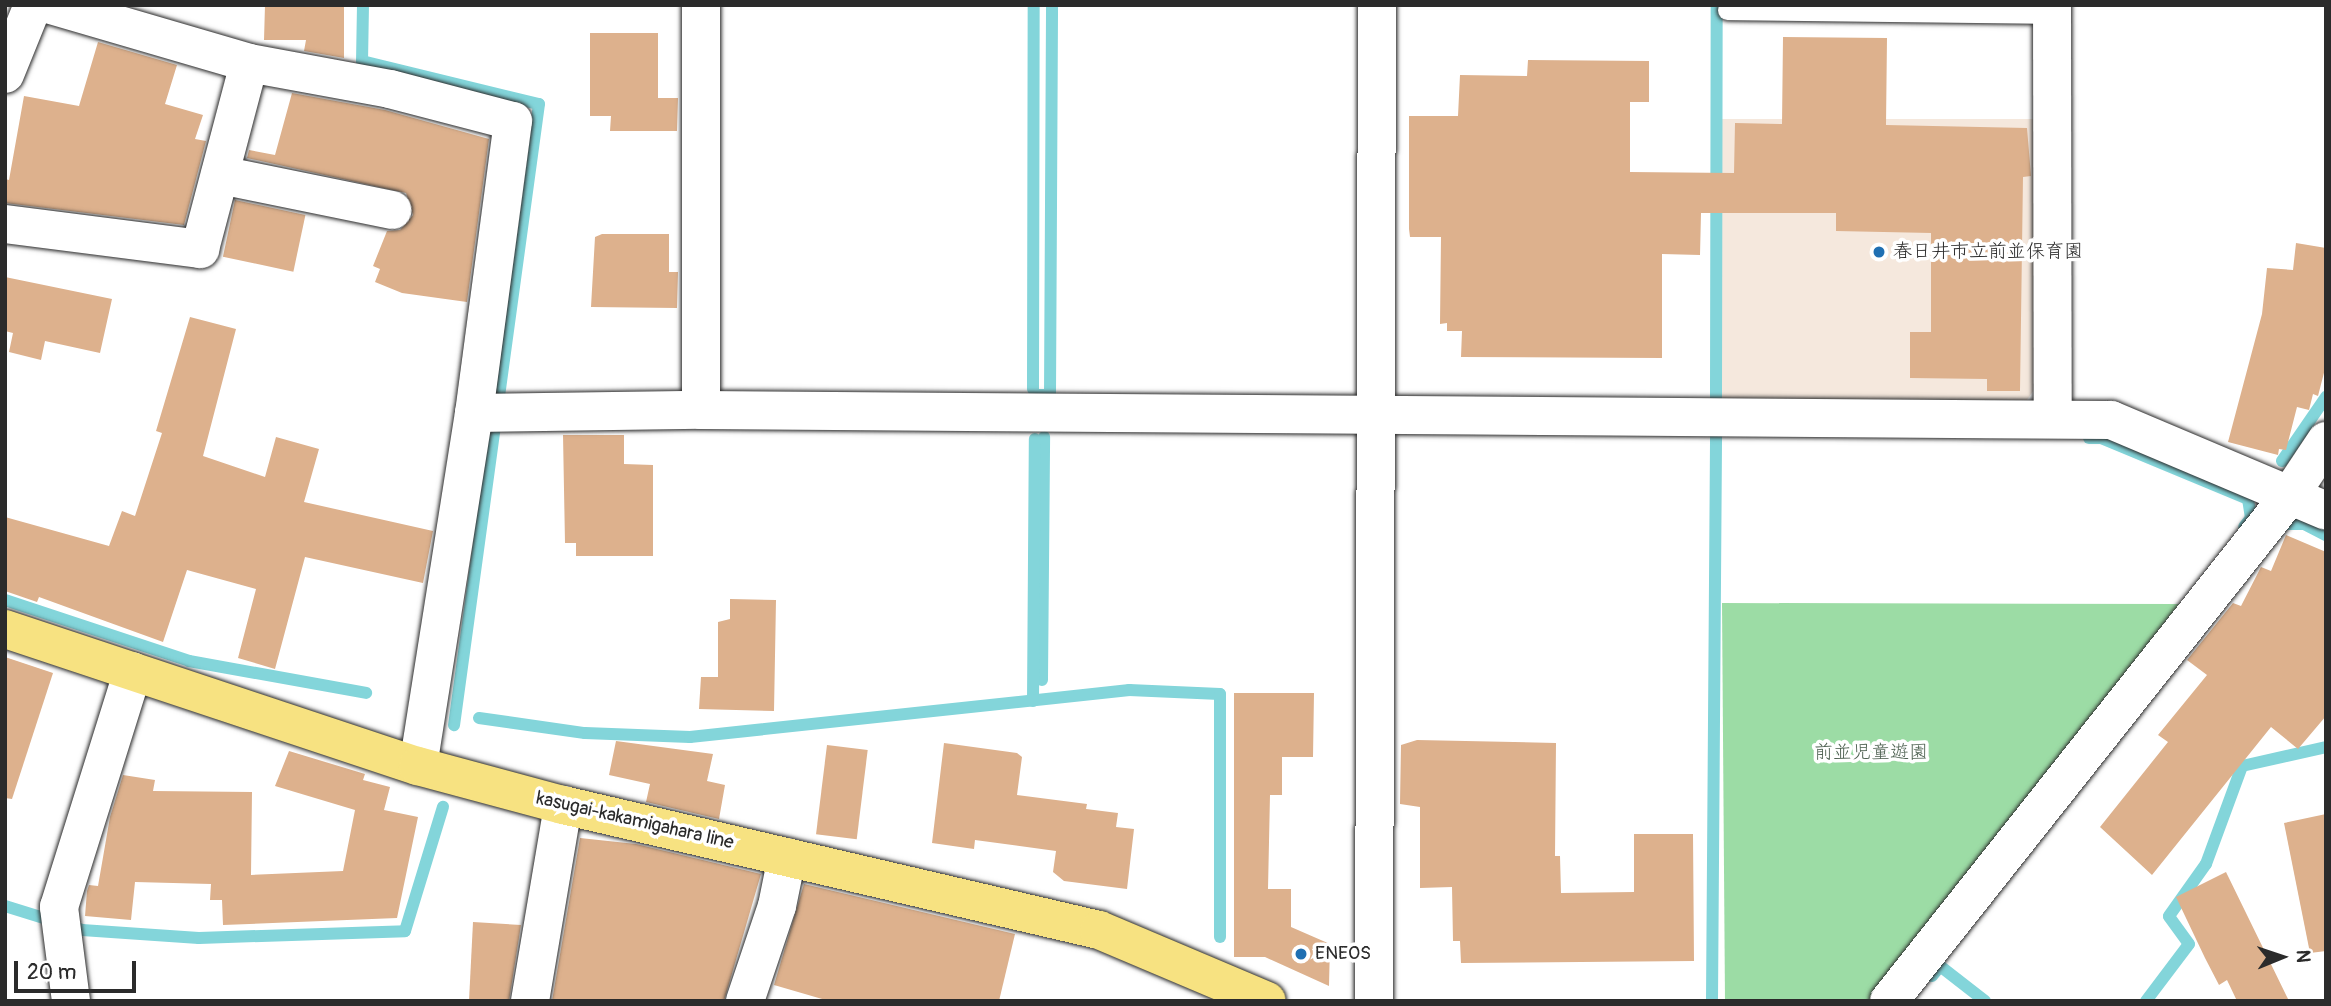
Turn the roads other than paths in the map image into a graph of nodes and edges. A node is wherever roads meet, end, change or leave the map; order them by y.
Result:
1 (33, 5) edge
2 (51, 5) edge
3 (701, 5) edge
4 (1377, 5) edge
5 (2052, 9) edge
6 (1727, 10) dead end
7 (249, 63) junction
8 (5, 74) edge
9 (220, 175) junction
10 (392, 209) dead end
11 (5, 224) edge
12 (701, 410) junction
13 (474, 413) junction
14 (1377, 415) junction
15 (2053, 418) junction
16 (2326, 440) edge
17 (2290, 495) junction
18 (2326, 511) edge
19 (5, 629) edge
20 (132, 671) junction
21 (418, 766) junction
22 (563, 805) junction
23 (788, 857) junction
24 (71, 1001) edge
25 (530, 1001) edge
26 (745, 1001) edge
27 (1267, 1001) edge
28 (1374, 1001) edge
29 (1889, 1001) edge

1 - 8 street
2 - 7 street
3 - 12 street
4 - 14 street
5 - 6 lane
5 - 15 street
7 - 9 street
7 - 13 street
9 - 10 street
9 - 11 street
12 - 13 street
12 - 14 street
13 - 21 street
14 - 15 street
14 - 28 street
15 - 17 street
16 - 17 street
17 - 18 street
17 - 29 street
19 - 20 main road, kasugai-kakamigahara line
20 - 21 main road, kasugai-kakamigahara line
20 - 24 street
21 - 22 main road, kasugai-kakamigahara line
22 - 23 main road, kasugai-kakamigahara line
22 - 25 street
23 - 26 street
23 - 27 main road, kasugai-kakamigahara line

